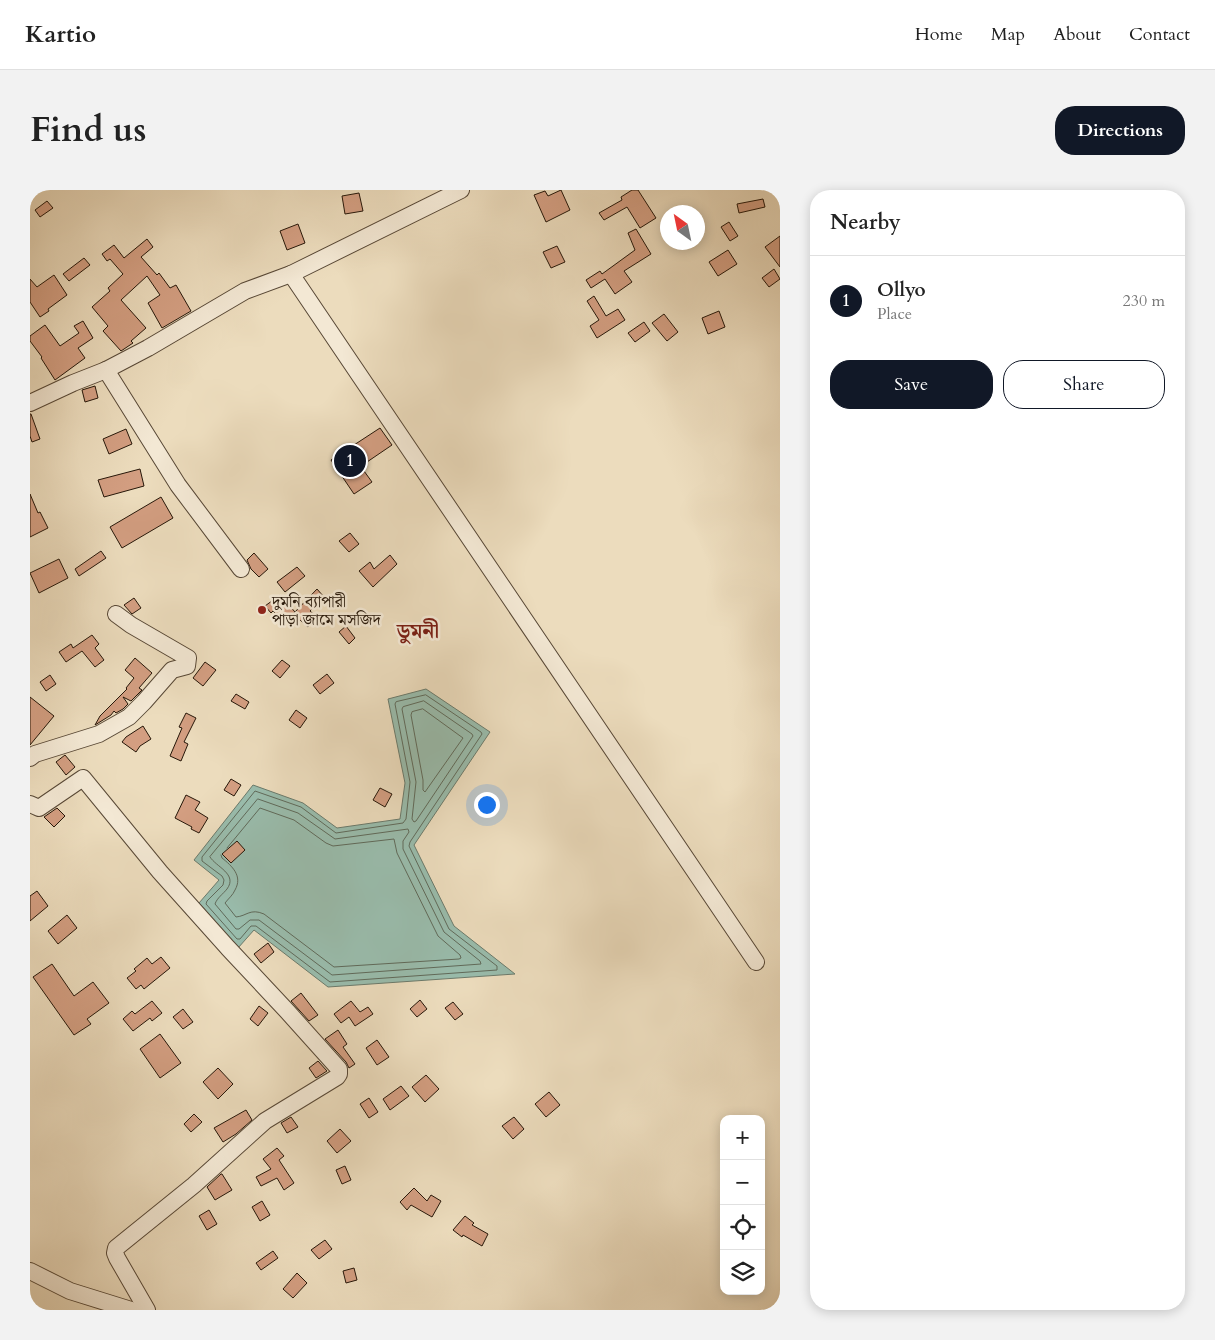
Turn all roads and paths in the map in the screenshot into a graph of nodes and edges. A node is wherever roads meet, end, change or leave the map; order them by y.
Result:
1 (461, 190) edge
2 (291, 274) junction
3 (106, 370) junction
4 (30, 403) edge
5 (242, 569) dead end
6 (116, 614) dead end
7 (30, 758) edge
8 (30, 804) edge
9 (756, 962) dead end
10 (30, 1271) edge
11 (131, 1310) edge
12 (147, 1310) edge

1 - 2 street
2 - 3 street
2 - 9 street
3 - 4 street
3 - 5 street
6 - 7 street
8 - 12 street
10 - 11 street

